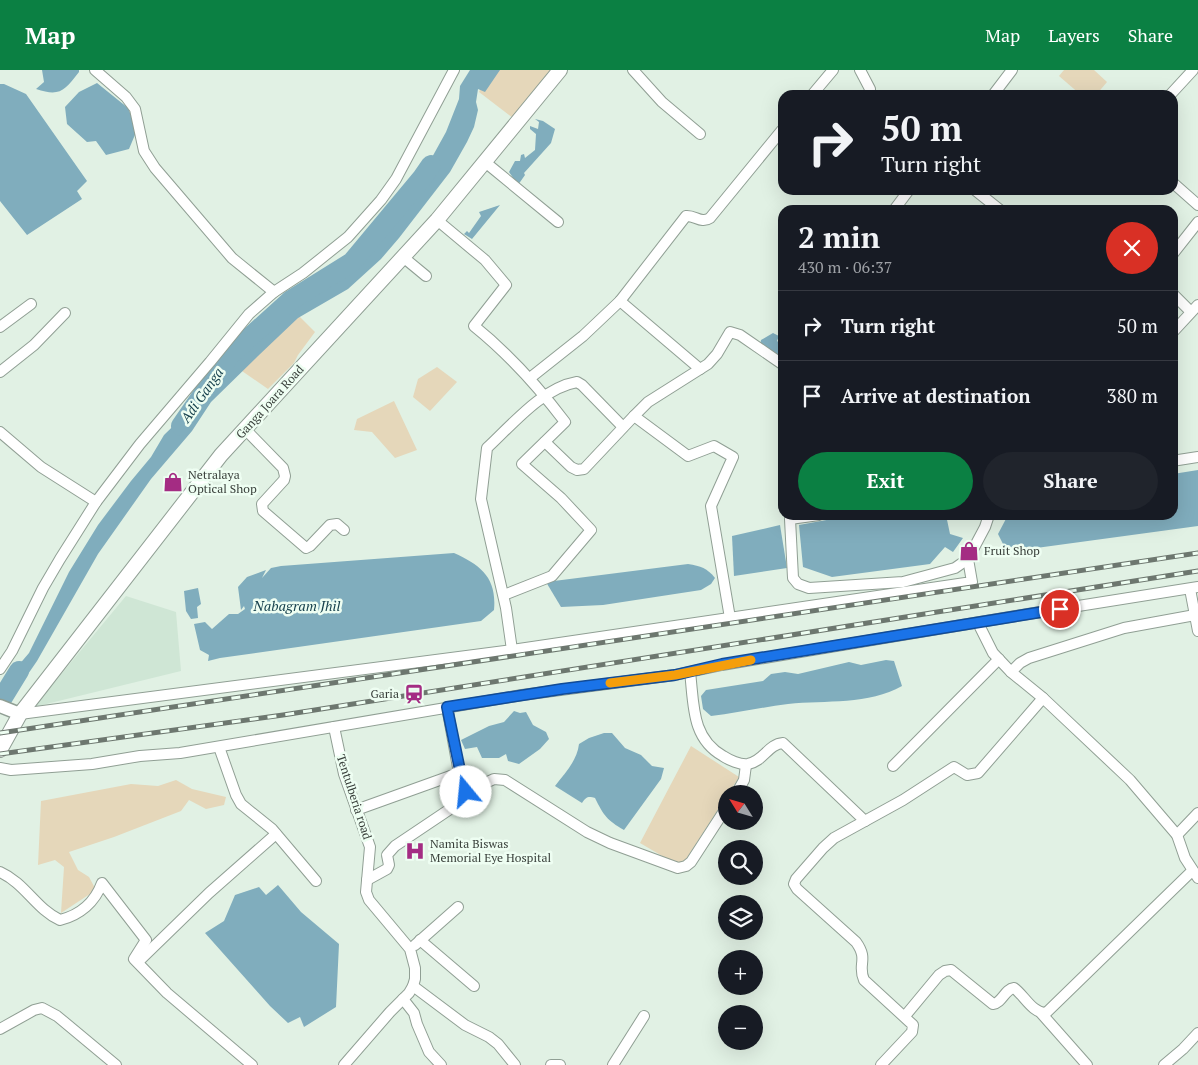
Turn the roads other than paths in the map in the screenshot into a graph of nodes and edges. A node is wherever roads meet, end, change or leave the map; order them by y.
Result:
1 (95, 70) edge
2 (454, 70) edge
3 (560, 70) edge
4 (633, 70) edge
5 (833, 70) edge
6 (860, 70) edge
7 (1012, 70) edge
8 (1193, 70) edge
9 (870, 89) dead end
10 (816, 90) edge
11 (997, 90) edge
12 (1175, 90) edge
13 (700, 134) dead end
14 (778, 135) edge
15 (485, 162) junction
16 (1178, 187) edge
17 (982, 195) edge
18 (994, 205) edge
19 (1198, 205) edge
20 (437, 220) junction
21 (558, 222) dead end
22 (1198, 222) edge
23 (1178, 247) edge
24 (403, 257) junction
25 (426, 276) dead end
26 (274, 292) junction
27 (1178, 297) edge
28 (620, 300) junction
29 (31, 304) dead end
30 (1194, 308) edge
31 (66, 313) dead end
32 (1178, 326) edge
33 (0, 328) edge
34 (778, 361) edge
35 (700, 369) junction
36 (0, 372) edge
37 (530, 378) junction
38 (545, 395) junction
39 (634, 416) junction
40 (623, 427) junction
41 (246, 429) junction
42 (0, 432) edge
43 (545, 442) junction
44 (1198, 457) edge
45 (1178, 459) edge
46 (96, 502) junction
47 (790, 520) edge
48 (987, 520) edge
49 (344, 530) dead end
50 (968, 559) junction
51 (1194, 588) edge
52 (504, 595) junction
53 (1195, 615) junction
54 (730, 618) junction
55 (978, 623) junction
56 (1198, 631) edge
57 (512, 650) junction
58 (999, 659) junction
59 (0, 670) edge
60 (690, 672) junction
61 (1011, 672) junction
62 (1043, 698) junction
63 (0, 706) edge
64 (447, 707) junction
65 (20, 714) junction
66 (334, 727) junction
67 (219, 746) junction
68 (0, 750) edge
69 (746, 764) junction
70 (893, 766) dead end
71 (0, 768) edge
72 (457, 775) junction
73 (741, 785) edge
74 (466, 792) junction
75 (356, 810) junction
76 (1198, 813) edge
77 (718, 820) edge
78 (865, 821) junction
79 (276, 834) junction
80 (1177, 835) junction
81 (0, 872) edge
82 (1195, 874) edge
83 (367, 880) junction
84 (316, 881) dead end
85 (458, 907) dead end
86 (420, 940) junction
87 (410, 949) junction
88 (138, 962) junction
89 (413, 986) junction
90 (474, 986) dead end
91 (403, 999) junction
92 (1041, 1013) junction
93 (644, 1016) dead end
94 (905, 1016) junction
95 (0, 1029) edge
96 (1198, 1033) edge
97 (116, 1065) edge
98 (252, 1065) edge
99 (344, 1065) edge
100 (441, 1065) edge
101 (515, 1065) edge
102 (551, 1065) edge
103 (560, 1065) edge
104 (614, 1065) edge
105 (881, 1065) edge
106 (1087, 1065) edge
107 (1164, 1065) edge

1 - 26 street
2 - 26 street
3 - 15 main road, Ganga Joara Road
4 - 13 street
5 - 10 street
6 - 9 street
7 - 11 street
8 - 12 street
14 - 28 street
15 - 20 main road, Ganga Joara Road
15 - 21 street
16 - 19 street
17 - 18 street
20 - 24 main road, Ganga Joara Road
20 - 37 street
22 - 23 street
24 - 25 street
24 - 41 main road, Ganga Joara Road
26 - 46 street
27 - 30 street
28 - 35 street
28 - 37 street
29 - 33 street
30 - 32 street
31 - 36 street
34 - 35 street
35 - 39 street
37 - 38 street
38 - 40 street
38 - 43 street
38 - 52 street
39 - 40 street
39 - 54 street
40 - 43 street
41 - 49 street
41 - 65 main road, Ganga Joara Road
42 - 46 street
43 - 52 street
44 - 45 street
46 - 59 street
47 - 50 street
48 - 50 street
50 - 54 street
51 - 53 street
51 - 55 street
52 - 57 street
53 - 56 street
53 - 61 street
54 - 57 street
55 - 58 street
55 - 60 street
57 - 65 street
58 - 61 street
58 - 70 street
60 - 64 street
60 - 69 street
61 - 62 street
62 - 78 street
62 - 80 street
63 - 65 street
64 - 66 street
64 - 72 street
65 - 68 main road, Ganga Joara Road
66 - 67 street
66 - 75 street, Tentulberia road
67 - 71 street
67 - 79 street
69 - 73 street
69 - 78 street
72 - 74 street
72 - 75 street
74 - 77 street
74 - 83 street
75 - 83 street, Tentulberia road
76 - 80 street
78 - 94 street
79 - 84 street
79 - 88 street
80 - 82 street
81 - 88 street
82 - 92 street
83 - 87 street, Tentulberia road
85 - 86 street
86 - 87 street
86 - 90 street
87 - 89 street, Tentulberia road
88 - 98 street
89 - 91 street
89 - 101 street
91 - 99 street
91 - 100 street
92 - 94 street
92 - 106 street
93 - 104 street
94 - 105 street
95 - 97 street
96 - 107 street
102 - 103 street

